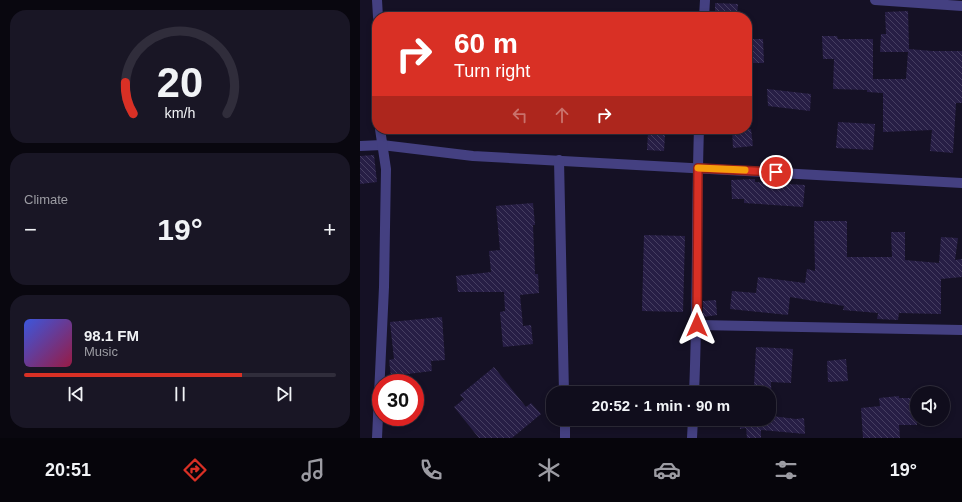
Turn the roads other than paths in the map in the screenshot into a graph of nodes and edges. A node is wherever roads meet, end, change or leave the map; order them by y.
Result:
1 (377, 0) edge
2 (705, 0) edge
3 (875, 0) edge
4 (902, 1) edge
5 (962, 6) edge
6 (378, 12) edge
7 (704, 12) edge
8 (381, 134) edge
9 (699, 134) edge
10 (382, 145) junction
11 (360, 146) edge
12 (559, 160) junction
13 (698, 168) junction
14 (962, 183) edge
15 (697, 325) junction
16 (962, 330) edge
17 (564, 386) edge
18 (694, 386) edge
19 (565, 426) edge
20 (693, 426) edge
21 (377, 438) edge
22 (565, 438) edge
23 (692, 438) edge

1 - 6 street
2 - 7 street
3 - 4 street
4 - 5 street
8 - 10 street
9 - 13 street
10 - 11 street
10 - 12 street
10 - 21 street
12 - 13 street
12 - 17 street
13 - 14 street
13 - 15 street
15 - 16 street
15 - 18 street
19 - 22 street
20 - 23 street

